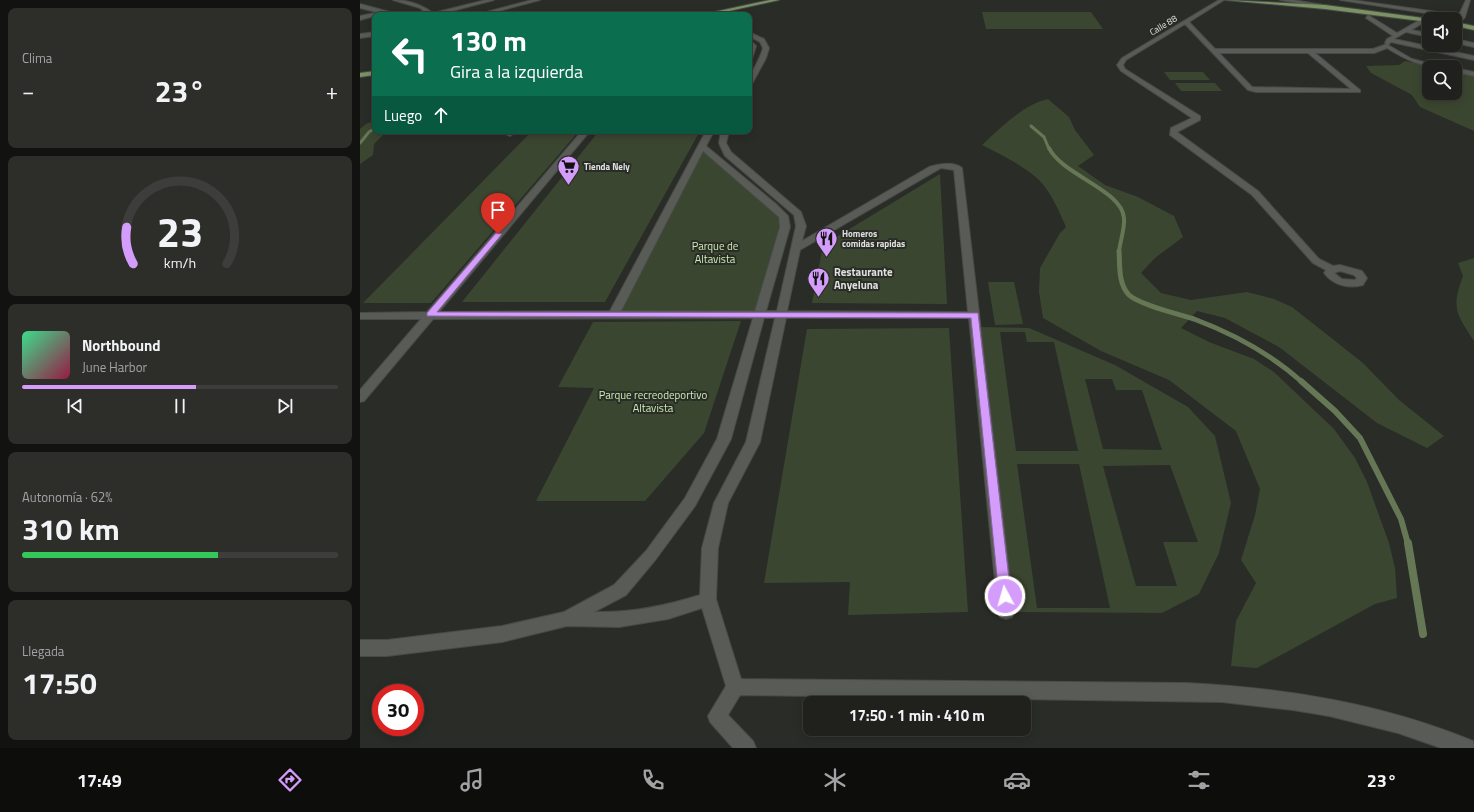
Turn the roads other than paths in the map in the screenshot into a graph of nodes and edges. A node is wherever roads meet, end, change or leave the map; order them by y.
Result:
1 (395, 0) edge
2 (466, 0) edge
3 (492, 0) edge
4 (533, 0) edge
5 (776, 0) edge
6 (1222, 0) edge
7 (1227, 0) edge
8 (1282, 0) edge
9 (1334, 0) edge
10 (1342, 0) edge
11 (1466, 0) edge
12 (360, 6) edge
13 (1325, 7) junction
14 (1456, 8) dead end
15 (1464, 9) junction
16 (426, 10) junction
17 (384, 12) edge
18 (428, 12) edge
19 (444, 12) edge
20 (489, 12) edge
21 (718, 12) edge
22 (1427, 12) edge
23 (372, 16) edge
24 (1368, 17) dead end
25 (1462, 17) edge
26 (360, 18) edge
27 (1421, 19) joint
28 (1186, 22) junction
29 (1462, 25) edge
30 (1474, 28) edge
31 (1407, 31) junction
32 (372, 34) edge
33 (1422, 34) edge
34 (752, 35) edge
35 (360, 36) edge
36 (1397, 36) junction
37 (1462, 42) edge
38 (1388, 43) junction
39 (1474, 45) edge
40 (1215, 51) junction
41 (1309, 51) junction
42 (1474, 58) edge
43 (1422, 63) edge
44 (1462, 71) edge
45 (372, 73) edge
46 (1474, 74) edge
47 (360, 75) edge
48 (752, 78) edge
49 (583, 134) edge
50 (708, 134) edge
51 (724, 134) edge
52 (702, 146) junction
53 (798, 248) junction
54 (1332, 269) dead end
55 (614, 314) junction
56 (760, 314) junction
57 (782, 314) junction
58 (430, 315) junction
59 (360, 316) edge
60 (975, 321) junction
61 (360, 398) edge
62 (708, 599) junction
63 (1006, 612) dead end
64 (567, 619) junction
65 (360, 648) edge
66 (735, 687) junction
67 (746, 748) edge
68 (1466, 748) edge

1 - 16 street
2 - 16 street
3 - 19 street
4 - 20 street
5 - 21 main road
6 - 28 street, Calle 88
7 - 13 main road
8 - 13 street
9 - 13 street
10 - 22 street
11 - 15 street
12 - 17 street
13 - 27 main road
14 - 15 street
15 - 25 street
16 - 18 street
23 - 26 street
24 - 36 street
27 - 31 street
28 - 40 street
28 - 54 street, Calle 88
29 - 30 main road
31 - 33 street
31 - 36 street
32 - 35 street
34 - 48 street
36 - 38 street
37 - 39 street
38 - 41 street
38 - 42 street
38 - 43 street
40 - 41 street
40 - 41 street
44 - 46 street
45 - 47 main road
49 - 58 street
50 - 52 street
51 - 53 street
52 - 55 street
52 - 56 street
53 - 57 street
53 - 60 street
55 - 56 street
55 - 58 street
56 - 57 street
56 - 64 street
57 - 60 street
57 - 62 street
58 - 59 street
58 - 61 street
60 - 63 street
62 - 64 street
62 - 66 street
64 - 65 street
66 - 67 street
66 - 68 street

